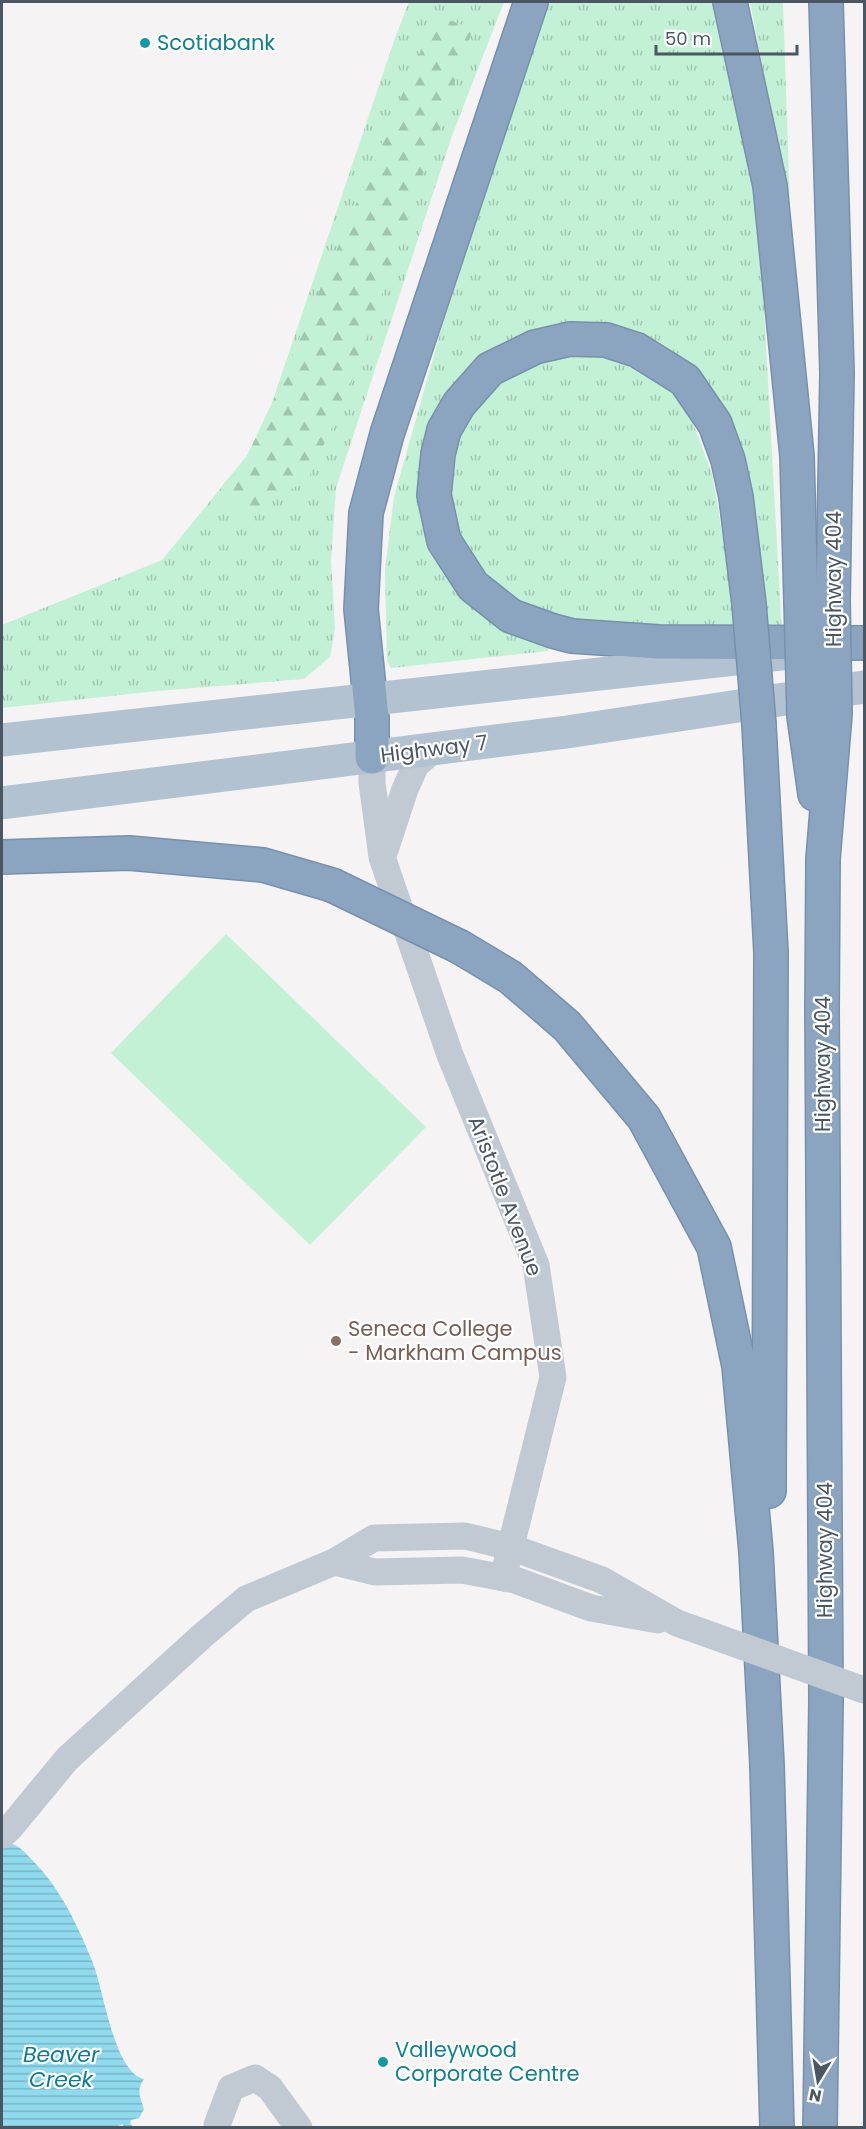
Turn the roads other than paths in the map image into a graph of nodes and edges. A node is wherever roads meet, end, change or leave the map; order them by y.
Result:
1 (531, 2) edge
2 (730, 2) edge
3 (826, 2) edge
4 (864, 644) edge
5 (864, 687) edge
6 (369, 700) junction
7 (819, 715) junction
8 (2, 740) edge
9 (434, 749) junction
10 (372, 757) junction
11 (2, 803) edge
12 (2, 857) edge
13 (382, 857) junction
14 (510, 1547) junction
15 (334, 1562) junction
16 (503, 1578) junction
17 (676, 1623) junction
18 (864, 1690) edge
19 (767, 1765) junction
20 (2, 1834) edge
21 (215, 2127) edge
22 (299, 2127) edge
23 (777, 2127) edge
24 (820, 2127) edge

1 - 6 highway
2 - 7 highway, bridge
3 - 7 highway, Highway 404, bridge
4 - 6 main road
4 - 19 highway, bridge
5 - 9 main road, Highway 7
6 - 8 main road
6 - 10 highway
7 - 24 highway, Highway 404
9 - 10 main road, Highway 7
9 - 13 street
10 - 11 main road, Highway 7
10 - 13 street, Aristotle Avenue
12 - 19 highway, bridge
13 - 14 street, Aristotle Avenue
14 - 15 street
14 - 16 street, Aristotle Avenue
14 - 17 street
15 - 16 street
15 - 20 street
16 - 17 street
17 - 18 street, bridge
19 - 23 highway
21 - 22 street

